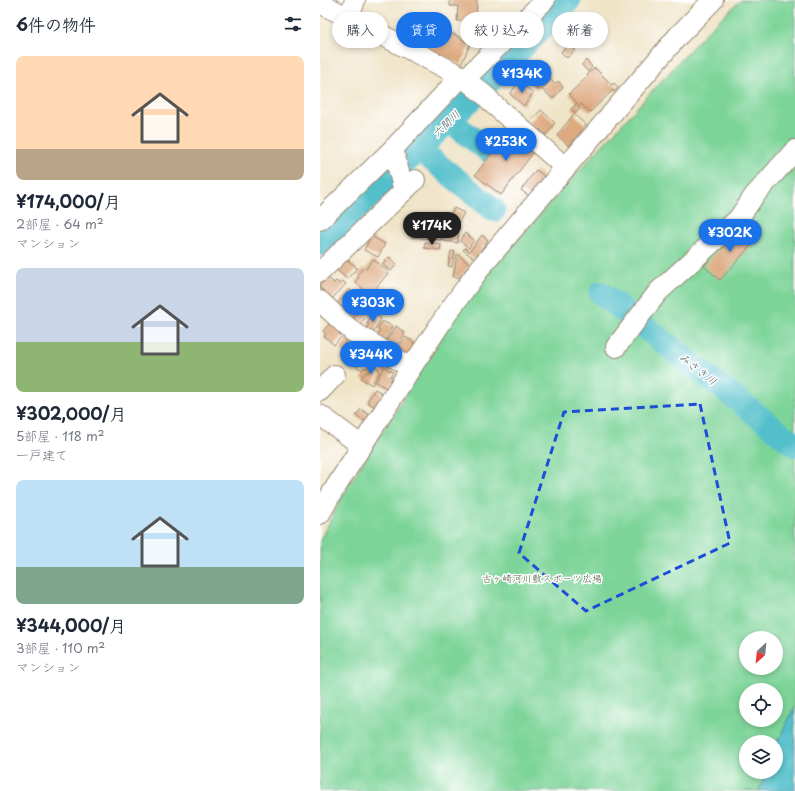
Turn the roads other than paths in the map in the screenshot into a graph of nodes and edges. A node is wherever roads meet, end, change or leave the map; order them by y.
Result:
1 (544, 0) edge
2 (713, 0) edge
3 (320, 3) edge
4 (352, 9) edge
5 (463, 78) junction
6 (393, 149) junction
7 (795, 150) edge
8 (566, 168) junction
9 (320, 220) edge
10 (320, 272) edge
11 (320, 301) edge
12 (616, 348) dead end
13 (411, 368) junction
14 (335, 375) dead end
15 (320, 391) edge
16 (320, 415) edge
17 (362, 446) junction
18 (320, 514) edge

1 - 5 street
2 - 8 street
3 - 4 street
4 - 5 street
5 - 6 street
5 - 8 street
6 - 9 street
6 - 10 street
7 - 12 street
8 - 13 street
11 - 13 street
13 - 17 street
14 - 15 street
16 - 17 street
17 - 18 street

